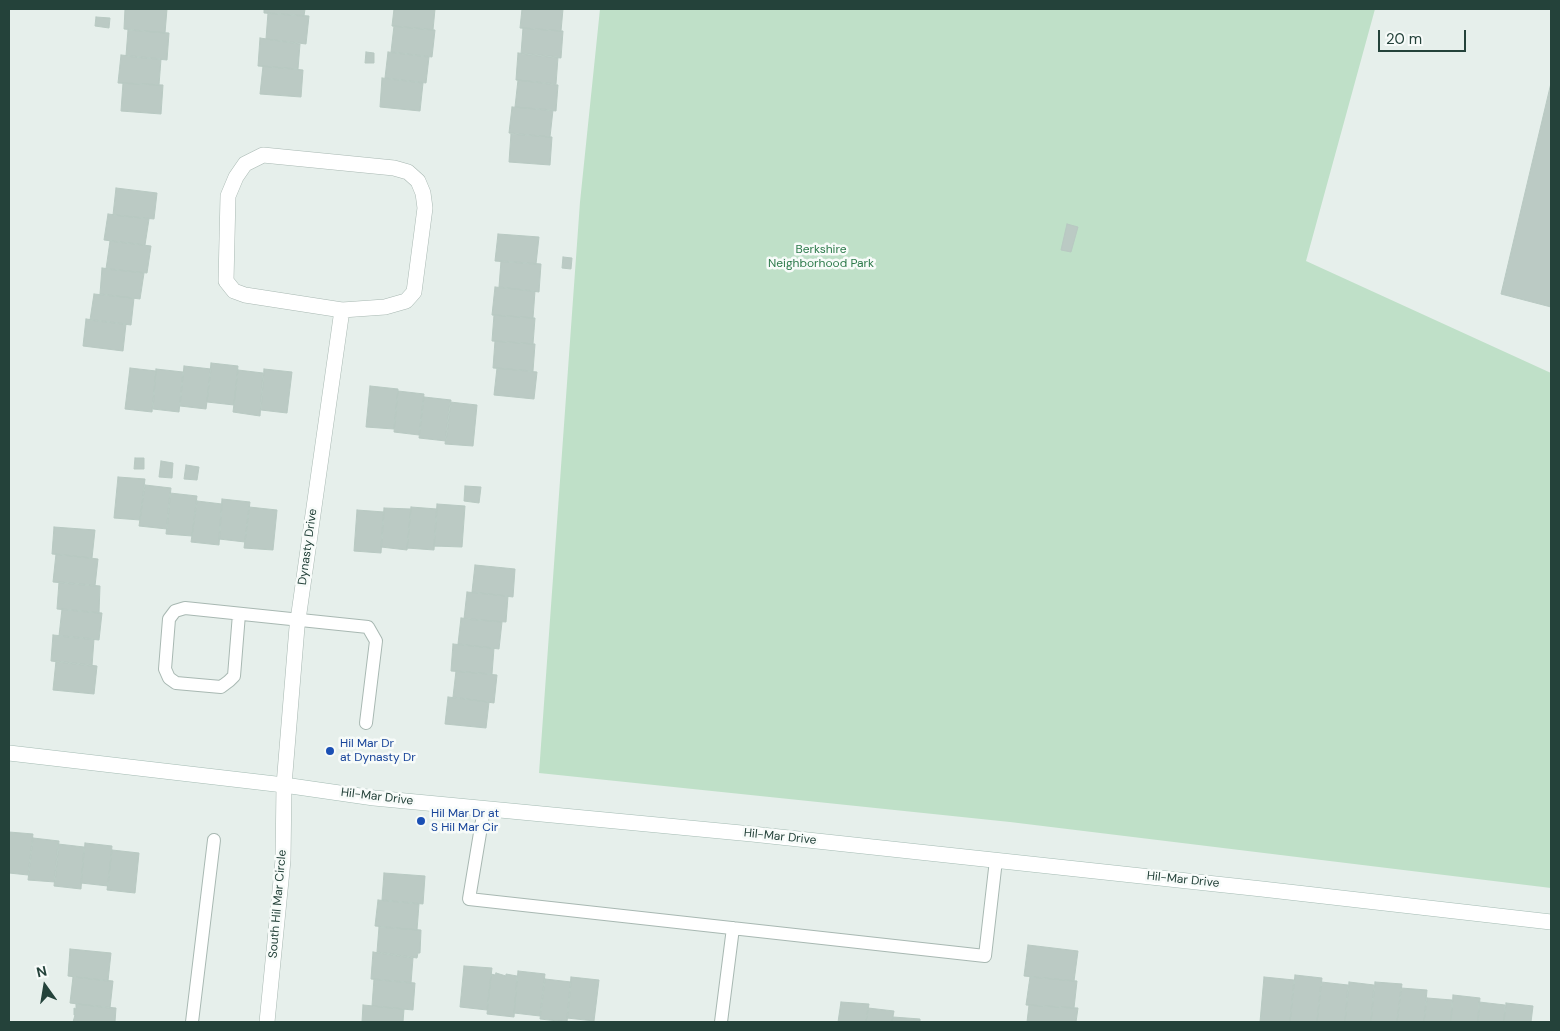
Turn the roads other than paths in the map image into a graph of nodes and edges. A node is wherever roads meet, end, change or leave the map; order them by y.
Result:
1 (342, 310) junction
2 (239, 614) junction
3 (298, 619) junction
4 (366, 724) dead end
5 (9, 753) edge
6 (284, 785) junction
7 (484, 809) junction
8 (214, 840) dead end
9 (996, 860) junction
10 (1551, 922) edge
11 (733, 928) junction
12 (192, 1022) edge
13 (267, 1022) edge
14 (721, 1022) edge

1 - 1 street
1 - 3 street, Dynasty Drive
2 - 2 lane
2 - 3 lane
3 - 4 lane
3 - 6 street, Dynasty Drive
5 - 6 street, Hil-Mar Drive
6 - 7 street, Hil-Mar Drive
6 - 13 street, South Hil Mar Circle
7 - 9 street, Hil-Mar Drive
7 - 11 lane
8 - 12 lane
9 - 10 street, Hil-Mar Drive
9 - 11 lane
11 - 14 lane

